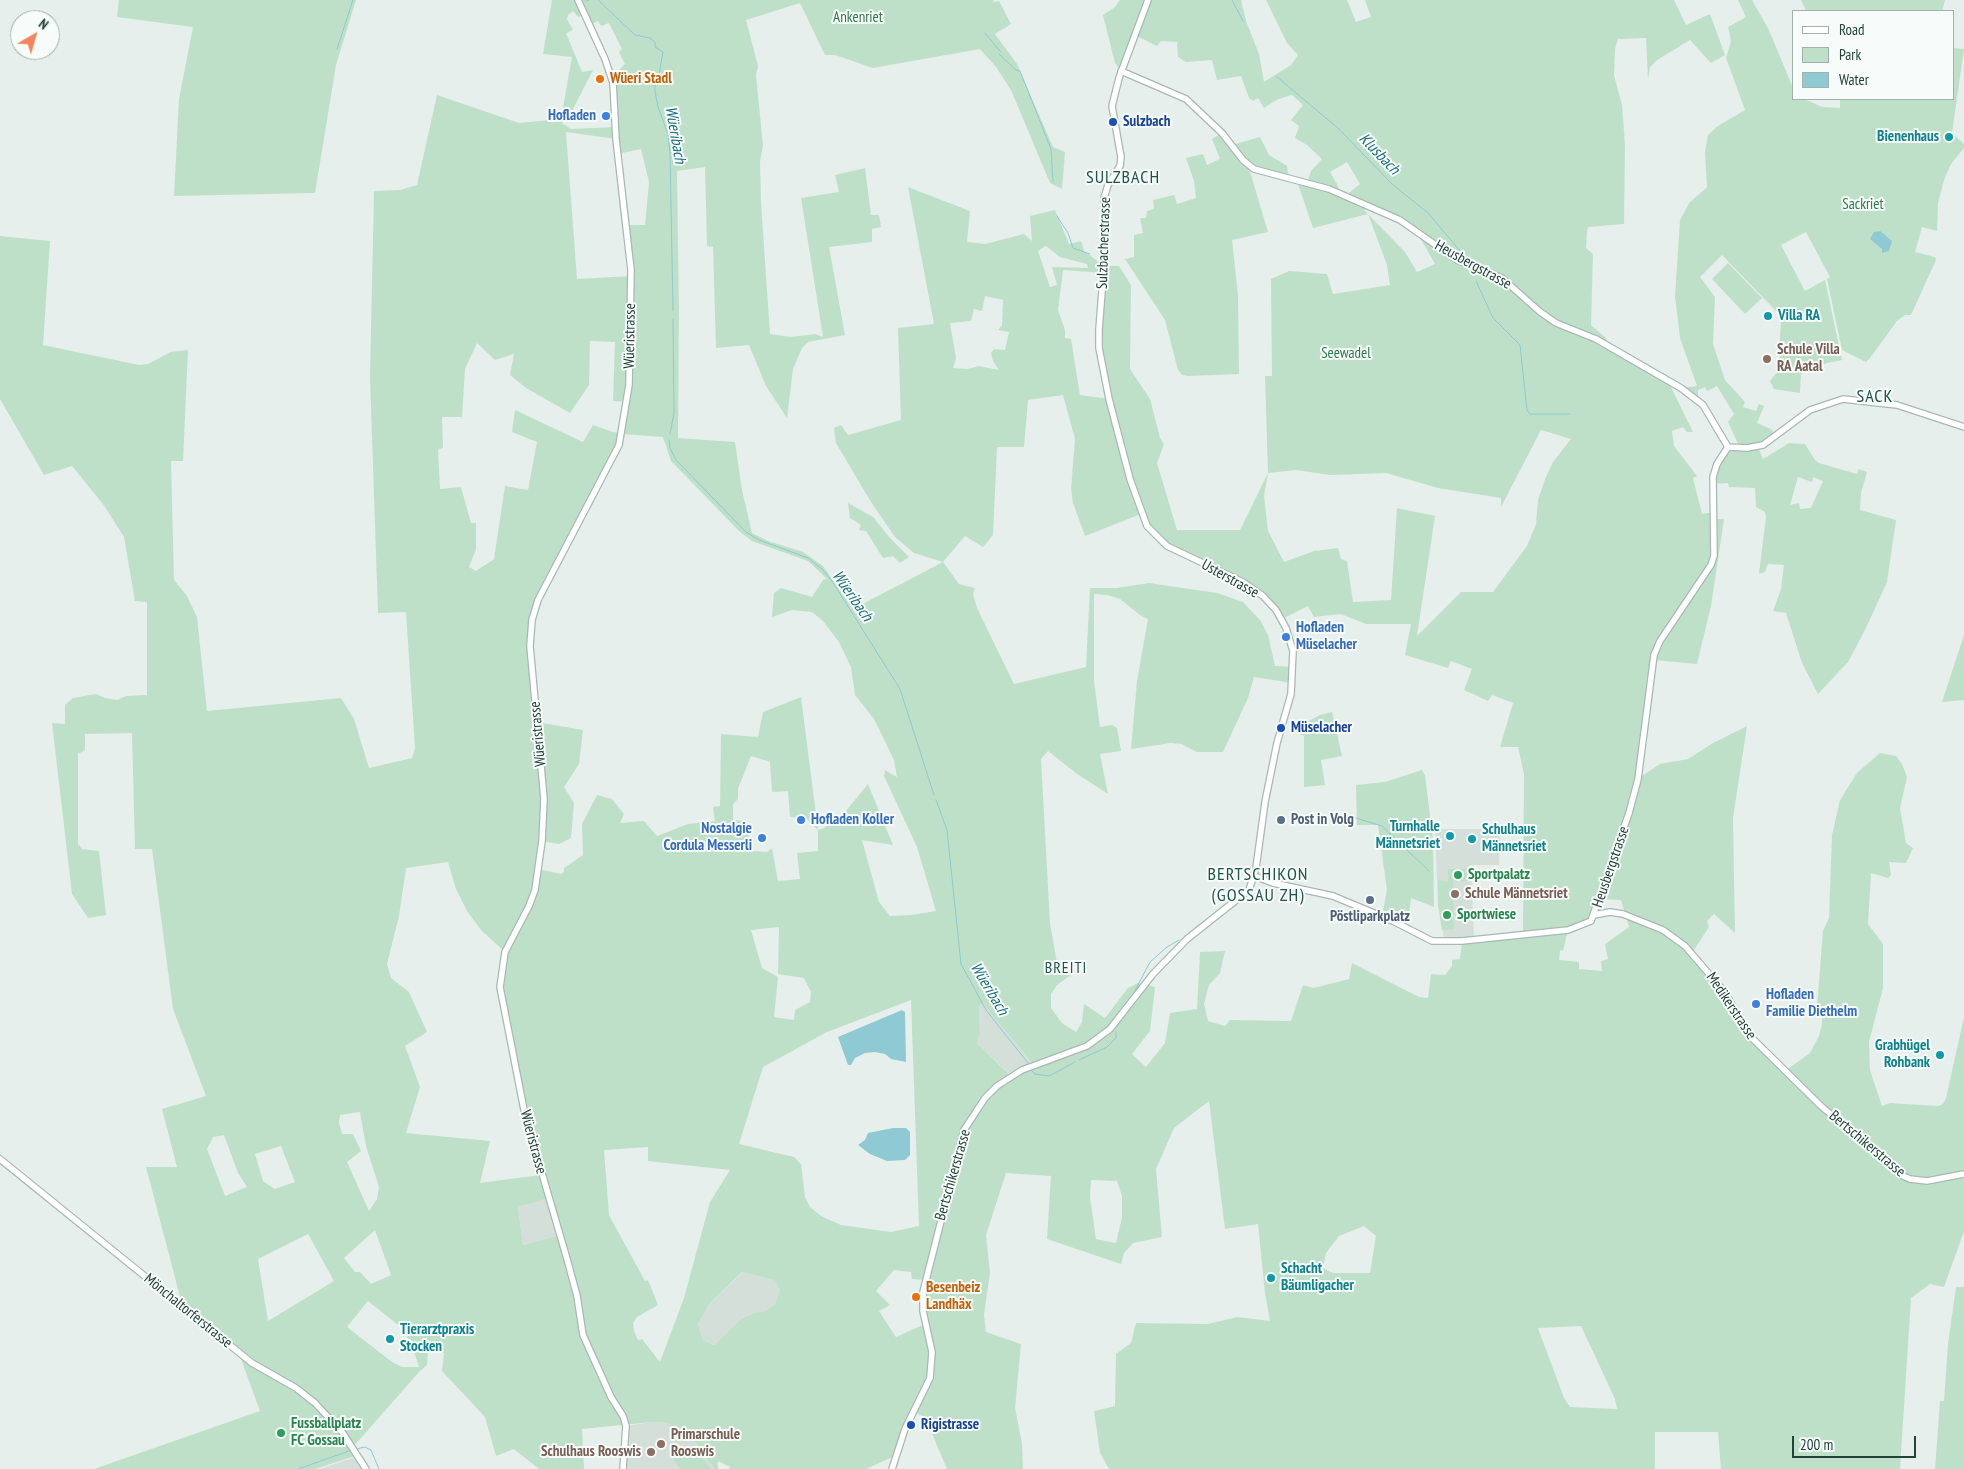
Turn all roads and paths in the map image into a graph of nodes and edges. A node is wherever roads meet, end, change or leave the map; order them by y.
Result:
1 (578, 0) edge
2 (1148, 0) edge
3 (1121, 71) junction
4 (1099, 348) joint
5 (1964, 427) edge
6 (1728, 447) junction
7 (1254, 876) junction
8 (1249, 890) joint
9 (1594, 916) junction
10 (1785, 1071) joint
11 (0, 1160) edge
12 (1964, 1174) edge
13 (366, 1469) edge
14 (622, 1469) edge
15 (892, 1469) edge

1 - 14 street, Wüeristrasse
2 - 3 street, Sulzbacherstrasse
3 - 4 street, Sulzbacherstrasse
3 - 6 street, Heusbergstrasse
4 - 7 street, Usterstrasse
5 - 6 street
6 - 9 street, Heusbergstrasse
7 - 8 street, Usterstrasse
7 - 9 street, Heusbergstrasse
8 - 15 street, Bertschikerstrasse
9 - 10 street, Medikerstrasse
10 - 12 street, Bertschikerstrasse
11 - 13 street, Mönchaltorferstrasse

